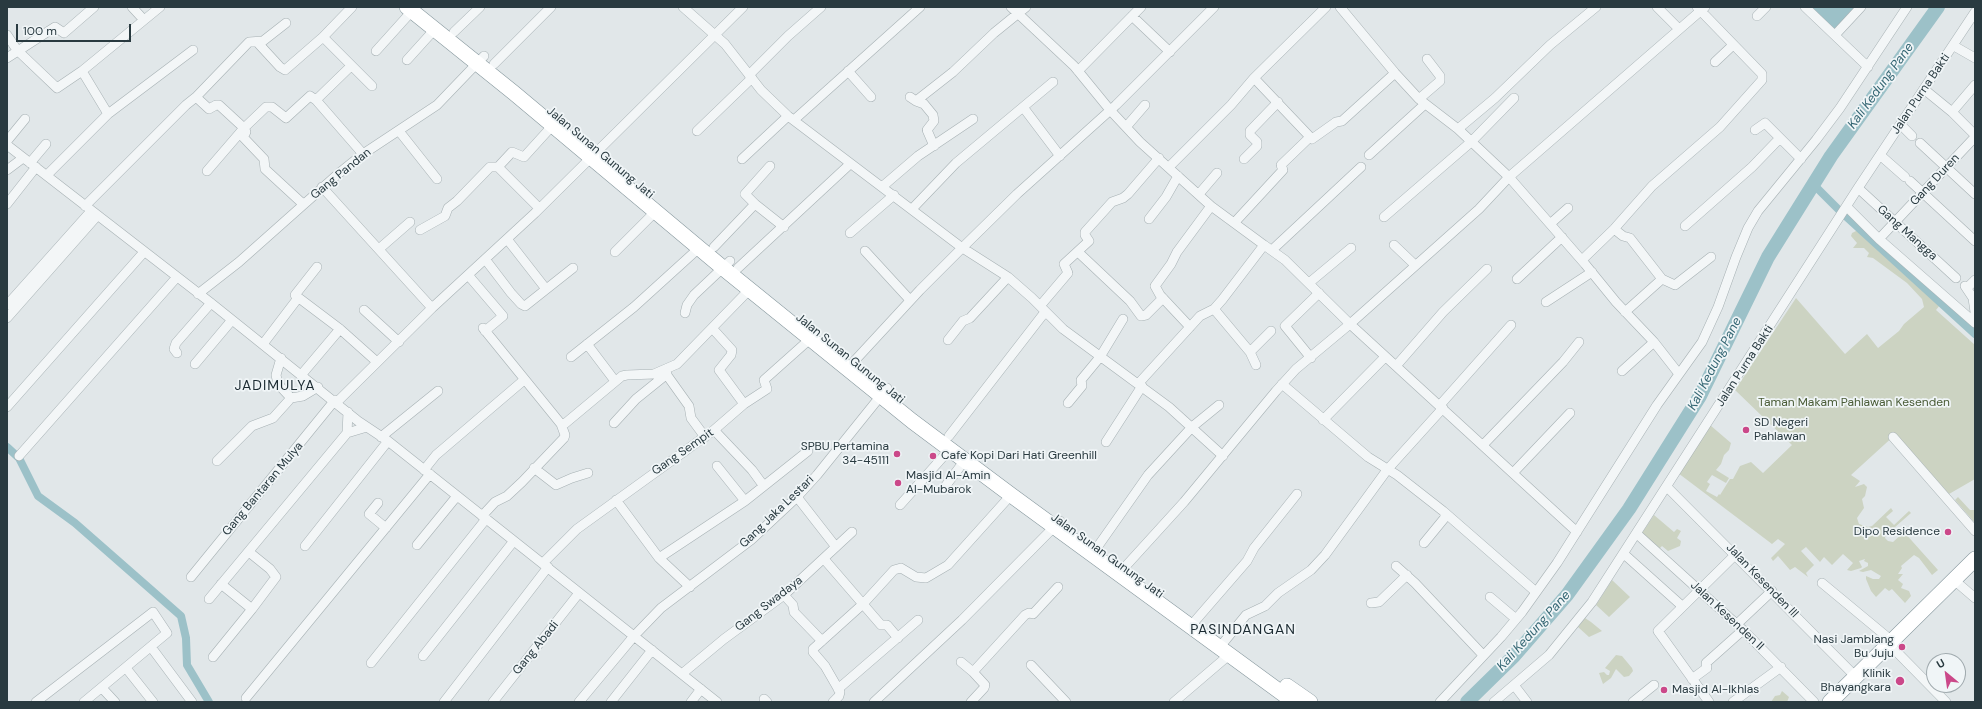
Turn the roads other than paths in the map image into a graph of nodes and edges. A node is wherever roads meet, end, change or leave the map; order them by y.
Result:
1 (94, 7) edge
2 (132, 7) edge
3 (160, 7) edge
4 (352, 7) edge
5 (480, 7) edge
6 (551, 7) edge
7 (683, 7) edge
8 (743, 7) edge
9 (821, 7) edge
10 (920, 7) edge
11 (1011, 7) edge
12 (1026, 7) edge
13 (1141, 7) edge
14 (1214, 7) edge
15 (1326, 7) edge
16 (1340, 7) edge
17 (1596, 7) edge
18 (1657, 7) edge
19 (1766, 7) edge
20 (1805, 7) edge
21 (1861, 7) edge
22 (1907, 7) edge
23 (414, 8) edge
24 (1701, 8) edge
25 (1975, 12) edge
26 (1018, 13) junction
27 (1132, 16) junction
28 (1757, 16) dead end
29 (144, 20) junction
30 (286, 23) dead end
31 (435, 29) junction
32 (1679, 29) junction
33 (454, 32) junction
34 (7, 35) edge
35 (716, 35) junction
36 (1835, 35) junction
37 (323, 37) junction
38 (257, 42) junction
39 (1733, 46) junction
40 (1954, 46) junction
41 (18, 50) junction
42 (192, 50) dead end
43 (376, 51) dead end
44 (1170, 52) junction
45 (7, 58) edge
46 (1975, 58) edge
47 (1427, 59) dead end
48 (407, 60) dead end
49 (485, 61) junction
50 (1715, 62) dead end
51 (351, 66) junction
52 (1868, 67) junction
53 (848, 71) junction
54 (1078, 71) junction
55 (82, 72) junction
56 (1395, 73) junction
57 (750, 77) junction
58 (1254, 78) junction
59 (1053, 82) dead end
60 (1975, 85) edge
61 (372, 86) dead end
62 (1924, 90) junction
63 (196, 97) junction
64 (871, 97) dead end
65 (1514, 98) dead end
66 (316, 100) junction
67 (530, 100) junction
68 (1422, 101) junction
69 (1278, 102) junction
70 (1145, 105) dead end
71 (1023, 107) junction
72 (1110, 110) junction
73 (1952, 112) junction
74 (108, 114) junction
75 (791, 118) junction
76 (25, 119) dead end
77 (973, 119) dead end
78 (553, 125) junction
79 (1901, 126) junction
80 (1126, 127) junction
81 (244, 128) junction
82 (1458, 129) junction
83 (697, 130) dead end
84 (1755, 130) dead end
85 (399, 131) junction
86 (1912, 136) dead end
87 (1975, 136) edge
88 (1309, 138) junction
89 (1780, 138) junction
90 (7, 141) edge
91 (1471, 142) junction
92 (1920, 143) dead end
93 (46, 144) dead end
94 (7, 145) edge
95 (934, 146) junction
96 (363, 154) junction
97 (593, 154) junction
98 (1370, 155) dead end
99 (1880, 155) junction
100 (1060, 156) junction
101 (1158, 158) junction
102 (742, 159) dead end
103 (1801, 159) junction
104 (1244, 160) dead end
105 (30, 163) junction
106 (850, 164) junction
107 (770, 166) dead end
108 (498, 167) junction
109 (1169, 167) junction
110 (1360, 167) dead end
111 (1947, 168) junction
112 (7, 170) edge
113 (207, 171) dead end
114 (1217, 173) dead end
115 (47, 175) junction
116 (1178, 176) junction
117 (1509, 177) junction
118 (437, 179) dead end
119 (882, 186) junction
120 (322, 187) junction
121 (1858, 188) junction
122 (1923, 193) junction
123 (1199, 194) junction
124 (1975, 194) edge
125 (894, 195) junction
126 (7, 204) edge
127 (303, 204) junction
128 (755, 204) junction
129 (1211, 206) junction
130 (1847, 207) junction
131 (539, 208) junction
132 (1568, 208) dead end
133 (912, 209) junction
134 (91, 211) junction
135 (656, 212) junction
136 (1384, 218) dead end
137 (1149, 219) dead end
138 (410, 222) dead end
139 (1235, 222) junction
140 (1895, 222) junction
141 (1550, 224) junction
142 (1685, 226) dead end
143 (784, 227) junction
144 (1614, 229) junction
145 (420, 230) dead end
146 (850, 233) dead end
147 (1562, 237) junction
148 (507, 239) junction
149 (1879, 239) junction
150 (1975, 241) edge
151 (701, 243) junction
152 (1264, 245) junction
153 (1394, 245) dead end
154 (962, 248) junction
155 (1351, 248) dead end
156 (379, 249) junction
157 (1272, 250) junction
158 (865, 251) dead end
159 (144, 252) junction
160 (615, 252) dead end
161 (1078, 252) junction
162 (1711, 257) dead end
163 (484, 259) junction
164 (1582, 260) junction
165 (1415, 265) junction
166 (317, 267) dead end
167 (573, 268) dead end
168 (1487, 269) dead end
169 (1592, 272) junction
170 (468, 275) junction
171 (739, 275) junction
172 (177, 277) junction
173 (1008, 277) junction
174 (1956, 278) dead end
175 (1517, 279) dead end
176 (1662, 279) junction
177 (1975, 280) edge
178 (1309, 283) junction
179 (546, 289) junction
180 (1319, 293) junction
181 (198, 294) junction
182 (298, 298) junction
183 (1163, 298) junction
184 (910, 300) junction
185 (1546, 302) dead end
186 (211, 303) junction
187 (7, 305) edge
188 (432, 308) junction
189 (1043, 309) junction
190 (1214, 309) junction
191 (364, 310) dead end
192 (783, 310) junction
193 (1625, 312) junction
194 (1975, 312) edge
195 (685, 314) dead end
196 (7, 318) edge
197 (1123, 319) dead end
198 (232, 320) junction
199 (1975, 323) edge
200 (1350, 324) junction
201 (1511, 324) dead end
202 (1190, 327) junction
203 (712, 328) junction
204 (340, 329) junction
205 (1271, 331) dead end
206 (810, 339) junction
207 (948, 340) dead end
208 (399, 342) junction
209 (1580, 342) dead end
210 (1654, 342) junction
211 (263, 344) junction
212 (587, 344) junction
213 (1250, 352) junction
214 (177, 353) dead end
215 (571, 357) dead end
216 (1100, 357) junction
217 (1385, 357) junction
218 (281, 358) junction
219 (1311, 358) junction
220 (377, 362) junction
221 (195, 364) dead end
222 (1256, 365) dead end
223 (1396, 366) junction
224 (855, 370) junction
225 (1622, 372) dead end
226 (665, 373) junction
227 (302, 374) junction
228 (1679, 374) junction
229 (524, 380) junction
230 (615, 381) junction
231 (1282, 384) junction
232 (1140, 385) junction
233 (318, 387) junction
234 (438, 391) dead end
235 (884, 392) junction
236 (291, 398) junction
237 (336, 401) junction
238 (1068, 403) dead end
239 (744, 404) junction
240 (1219, 405) dead end
241 (1442, 406) junction
242 (7, 407) edge
243 (348, 412) junction
244 (1570, 413) dead end
245 (1323, 420) junction
246 (614, 423) dead end
247 (562, 426) junction
248 (367, 427) junction
249 (1192, 427) junction
250 (714, 430) junction
251 (347, 434) junction
252 (705, 437) junction
253 (1894, 437) dead end
254 (385, 439) junction
255 (1106, 442) dead end
256 (949, 443) junction
257 (1483, 445) junction
258 (808, 450) dead end
259 (19, 456) dead end
260 (1223, 456) junction
261 (965, 460) junction
262 (217, 461) dead end
263 (717, 466) dead end
264 (534, 468) junction
265 (1387, 470) junction
266 (427, 472) junction
267 (1513, 473) junction
268 (588, 474) dead end
269 (998, 480) junction
270 (763, 485) junction
271 (1667, 486) junction
272 (944, 488) dead end
273 (1296, 494) dead end
274 (1015, 495) junction
275 (457, 496) junction
276 (797, 497) junction
277 (616, 500) junction
278 (745, 501) junction
279 (378, 503) dead end
280 (900, 505) dead end
281 (1447, 515) junction
282 (484, 518) junction
283 (1057, 524) junction
284 (386, 528) junction
285 (1975, 531) edge
286 (852, 532) dead end
287 (1577, 532) junction
288 (1637, 534) junction
289 (513, 542) junction
290 (1424, 543) dead end
291 (418, 545) dead end
292 (305, 546) dead end
293 (836, 547) junction
294 (1096, 549) junction
295 (249, 552) junction
296 (1624, 554) junction
297 (1736, 554) junction
298 (659, 558) junction
299 (824, 559) junction
300 (1975, 559) edge
301 (545, 565) junction
302 (1396, 566) dead end
303 (1124, 568) junction
304 (1407, 575) junction
305 (190, 578) dead end
306 (1954, 580) junction
307 (1822, 583) dead end
308 (221, 584) junction
309 (690, 587) junction
310 (1058, 587) dead end
311 (1698, 590) junction
312 (1772, 591) junction
313 (1536, 592) junction
314 (579, 593) junction
315 (784, 595) junction
316 (1490, 597) dead end
317 (1975, 598) edge
318 (209, 599) dead end
319 (1371, 603) dead end
320 (863, 604) junction
321 (1682, 606) junction
322 (252, 609) junction
323 (918, 620) dead end
324 (1516, 620) junction
325 (1196, 621) junction
326 (1740, 627) junction
327 (634, 636) junction
328 (898, 638) junction
329 (822, 641) junction
330 (1891, 642) junction
331 (150, 647) junction
332 (1224, 648) junction
333 (652, 650) junction
334 (1483, 655) junction
335 (423, 656) dead end
336 (213, 657) dead end
337 (960, 662) dead end
338 (371, 663) dead end
339 (1031, 665) dead end
340 (1781, 667) junction
341 (126, 668) junction
342 (973, 672) junction
343 (683, 674) junction
344 (1856, 677) junction
345 (1692, 678) junction
346 (1514, 685) junction
347 (1654, 685) dead end
348 (102, 688) junction
349 (701, 689) junction
350 (838, 689) junction
351 (1291, 696) edge
352 (246, 698) dead end
353 (189, 699) edge
354 (36, 702) edge
355 (84, 702) edge
356 (115, 702) edge
357 (153, 702) edge
358 (179, 702) edge
359 (444, 702) edge
360 (493, 702) edge
361 (579, 702) edge
362 (611, 702) edge
363 (691, 702) edge
364 (717, 702) edge
365 (832, 702) edge
366 (874, 702) edge
367 (971, 702) edge
368 (1066, 702) edge
369 (1174, 702) edge
370 (1310, 702) edge
371 (1440, 702) edge
372 (1494, 702) edge
373 (1527, 702) edge
374 (1633, 702) edge
375 (1709, 702) edge
376 (1733, 702) edge
377 (1814, 702) edge
378 (1830, 702) edge
379 (1946, 702) edge

1 - 41 street
2 - 29 street
3 - 29 street
4 - 37 street
5 - 33 street
6 - 49 street, Gang Pandan
7 - 35 street
8 - 35 street, Gang Bantaran Mulya
9 - 57 street
10 - 53 street
11 - 26 street
12 - 26 street
13 - 27 street
14 - 44 street
15 - 58 street
16 - 56 street
17 - 82 street
18 - 32 street
19 - 28 street
20 - 36 street
21 - 36 street
22 - 52 street
23 - 31 highway
23 - 33 highway
23 - 43 street
24 - 32 street
24 - 39 street
25 - 40 street, Jalan Purna Bakti
26 - 54 street
26 - 95 street
27 - 44 street
27 - 54 street
29 - 55 street
30 - 38 street
31 - 48 street
31 - 49 highway
32 - 117 street
33 - 49 highway
34 - 41 street
35 - 57 street
35 - 97 street, Gang Bantaran Mulya
36 - 52 street
37 - 38 street
37 - 51 street
38 - 63 street
39 - 50 street
39 - 144 street
40 - 46 street
40 - 62 street, Jalan Purna Bakti
41 - 45 street
41 - 55 street
42 - 74 street
44 - 72 street
47 - 68 street
49 - 67 highway
49 - 85 street, Gang Pandan
51 - 61 street
51 - 66 street
52 - 103 street
53 - 64 street
53 - 75 street
54 - 72 street
55 - 74 street
56 - 68 street
56 - 88 street
57 - 75 street
57 - 83 street
58 - 69 street
58 - 109 street
59 - 71 street
60 - 73 street
62 - 73 street
62 - 79 street, Jalan Purna Bakti
63 - 81 street
63 - 134 street
65 - 91 street
66 - 81 street
66 - 96 street
67 - 78 highway
67 - 97 highway, Jalan Sunan Gunung Jati
68 - 82 street
68 - 98 street
69 - 88 street
69 - 104 street
70 - 80 street
71 - 100 street
71 - 133 street
72 - 80 street
72 - 100 street
73 - 87 street
74 - 115 street
75 - 102 street
75 - 106 street
76 - 90 street
77 - 95 street
78 - 97 highway
78 - 108 street
79 - 86 street
79 - 99 street, Jalan Purna Bakti
80 - 101 street
81 - 113 street
81 - 127 street
82 - 91 street
84 - 89 street
85 - 96 street, Gang Pandan
85 - 118 street
87 - 111 street, Gang Duren
88 - 139 street
89 - 103 street
89 - 142 street
91 - 117 street
91 - 136 street
92 - 111 street
93 - 105 street
94 - 105 street
95 - 119 street
96 - 120 street, Gang Pandan
97 - 131 street, Gang Bantaran Mulya
97 - 135 highway
97 - 151 highway, Jalan Sunan Gunung Jati
99 - 121 street, Jalan Purna Bakti
99 - 122 street
100 - 154 street
101 - 109 street
101 - 161 street
103 - 228 street
105 - 112 street
105 - 115 street
105 - 126 street
106 - 119 street
106 - 143 street
107 - 128 street
108 - 131 street
108 - 145 street
109 - 116 street
110 - 157 street
111 - 122 street, Gang Duren
111 - 124 street
114 - 123 street
115 - 134 street
116 - 123 street
116 - 137 street
117 - 141 street
117 - 165 street
119 - 125 street
120 - 127 street, Gang Pandan
120 - 156 street
121 - 130 street, Jalan Purna Bakti
121 - 140 street, Gang Mangga
122 - 140 street, Gang Duren
122 - 150 street
123 - 129 street
125 - 133 street
125 - 146 street
127 - 181 street, Gang Pandan
128 - 143 street
128 - 151 street
129 - 139 street
129 - 183 street
130 - 149 street
130 - 271 street, Jalan Purna Bakti
131 - 148 street, Gang Bantaran Mulya
132 - 141 street
133 - 154 street
134 - 159 street
134 - 187 street
134 - 196 street
135 - 151 highway
135 - 160 street
138 - 156 street
139 - 152 street
140 - 149 street, Gang Duren
140 - 174 street, Gang Mangga
141 - 147 street
143 - 171 street
144 - 164 street
144 - 176 street
147 - 164 street
147 - 175 street
148 - 163 street, Gang Bantaran Mulya
148 - 179 street
149 - 199 street
151 - 171 highway
151 - 212 street
152 - 157 street
152 - 190 street
153 - 165 street
154 - 173 street
154 - 184 street
155 - 178 street
156 - 188 street
157 - 178 street
158 - 184 street
159 - 172 street
159 - 242 street
161 - 183 street
161 - 189 street
162 - 176 street
163 - 170 street, Gang Bantaran Mulya
163 - 179 street
164 - 169 street
165 - 200 street
166 - 182 street
167 - 179 street
168 - 223 street
169 - 185 street
169 - 193 street
170 - 188 street, Gang Bantaran Mulya
170 - 229 street
171 - 192 highway
171 - 195 street
171 - 203 street
172 - 181 street
172 - 259 street
173 - 189 street
173 - 207 street
176 - 193 street
177 - 194 street
178 - 180 street
180 - 200 street
180 - 219 street
181 - 186 street
182 - 204 street
182 - 211 street
183 - 202 street
184 - 224 street
186 - 198 street
186 - 214 street
188 - 208 street, Gang Bantaran Mulya
189 - 216 street
189 - 256 street
190 - 202 street
190 - 213 street
191 - 208 street
192 - 206 highway
192 - 224 highway, Jalan Sunan Gunung Jati
193 - 210 street
197 - 216 street
198 - 211 street
198 - 221 street
200 - 217 street
200 - 219 street
201 - 241 street
202 - 232 street
203 - 226 street
203 - 239 street
204 - 220 street
204 - 227 street
205 - 213 street
206 - 224 highway
206 - 239 street, Gang Sempit
208 - 220 street, Gang Bantaran Mulya
209 - 257 street
210 - 225 street
210 - 228 street
211 - 218 street
212 - 215 street
212 - 230 street
213 - 222 street
216 - 232 street
216 - 238 street
217 - 223 street
217 - 245 street
218 - 227 street
218 - 236 street
219 - 231 street
220 - 237 street, Gang Bantaran Mulya
223 - 241 street
224 - 235 highway
226 - 230 street
226 - 246 street
226 - 252 street
227 - 233 street
228 - 287 street
229 - 247 street
229 - 266 street
230 - 247 street
231 - 245 street
231 - 260 street
232 - 249 street
232 - 255 street
233 - 236 street
233 - 237 street
234 - 254 street
235 - 256 highway
235 - 276 street, Gang Jaka Lestari
236 - 262 street
237 - 243 street
237 - 305 street, Gang Bantaran Mulya
239 - 250 street, Gang Sempit
240 - 249 street
241 - 257 street
241 - 265 street
243 - 248 street
243 - 251 street
244 - 267 street
245 - 265 street
247 - 264 street
248 - 251 street
248 - 254 street
249 - 260 street
249 - 294 street
250 - 252 street, Gang Sempit
250 - 270 street
251 - 295 street
252 - 277 street, Gang Sempit
253 - 285 street
254 - 266 street
254 - 292 street
256 - 261 highway
256 - 269 highway
256 - 280 street
257 - 267 street
258 - 270 street
260 - 303 street
261 - 269 highway
261 - 272 street
263 - 278 street
264 - 268 street
264 - 282 street
265 - 281 street
265 - 332 street
266 - 275 street
266 - 284 street
267 - 287 street
269 - 274 highway
270 - 278 street
271 - 288 street, Jalan Purna Bakti
271 - 297 street, Jalan Kesenden III
273 - 325 street
274 - 283 highway
274 - 320 street
275 - 282 street
275 - 291 street
276 - 293 street
276 - 309 street, Gang Jaka Lestari
277 - 298 street
277 - 301 street, Gang Sempit
278 - 298 street
279 - 284 street
281 - 290 street
281 - 313 street
282 - 289 street
282 - 338 street
283 - 294 highway, Jalan Sunan Gunung Jati
283 - 332 highway
283 - 366 street
284 - 352 street
286 - 293 street, Gang Swadaya
287 - 313 street
288 - 296 street, Jalan Purna Bakti
288 - 311 street, Jalan Kesenden II
289 - 301 street
289 - 335 street
293 - 299 street, Gang Swadaya
294 - 303 highway, Jalan Sunan Gunung Jati
295 - 308 street
295 - 322 street
296 - 321 street
296 - 346 street, Jalan Purna Bakti
297 - 311 street
297 - 312 street, Jalan Kesenden III
298 - 309 street
299 - 315 street, Gang Swadaya
299 - 320 street
300 - 306 highway
301 - 314 street
301 - 359 street, Gang Sempit
302 - 304 street
303 - 325 highway, Jalan Sunan Gunung Jati
304 - 319 street
304 - 334 street
306 - 317 street
306 - 330 highway
307 - 330 street
308 - 318 street
308 - 322 street
309 - 327 street, Gang Jaka Lestari
310 - 342 street
311 - 321 street
311 - 326 street, Jalan Kesenden II
312 - 326 street
312 - 344 street, Jalan Kesenden III
313 - 324 street
314 - 327 street
314 - 360 street, Gang Abadi
315 - 329 street
315 - 343 street, Gang Swadaya
316 - 324 street
320 - 328 street
320 - 329 street
321 - 345 street
322 - 336 street
323 - 328 street
324 - 334 street
325 - 332 highway, Jalan Sunan Gunung Jati
326 - 340 street, Jalan Kesenden II
326 - 345 street
327 - 333 street
327 - 361 street, Gang Jaka Lestari
328 - 350 street
329 - 350 street
330 - 344 highway
330 - 379 street
331 - 341 street
331 - 353 street
331 - 354 street
332 - 351 highway
332 - 369 street
333 - 343 street
333 - 362 street
334 - 371 street
337 - 342 street
339 - 368 street
340 - 376 street
340 - 377 street, Jalan Kesenden II
341 - 348 street
341 - 357 street
342 - 367 street
343 - 349 street
344 - 378 highway
345 - 375 street
346 - 372 street, Jalan Purna Bakti
346 - 373 street
347 - 374 street
348 - 355 street
348 - 356 street
349 - 363 street
349 - 364 street
350 - 365 street
351 - 370 highway
353 - 358 street

